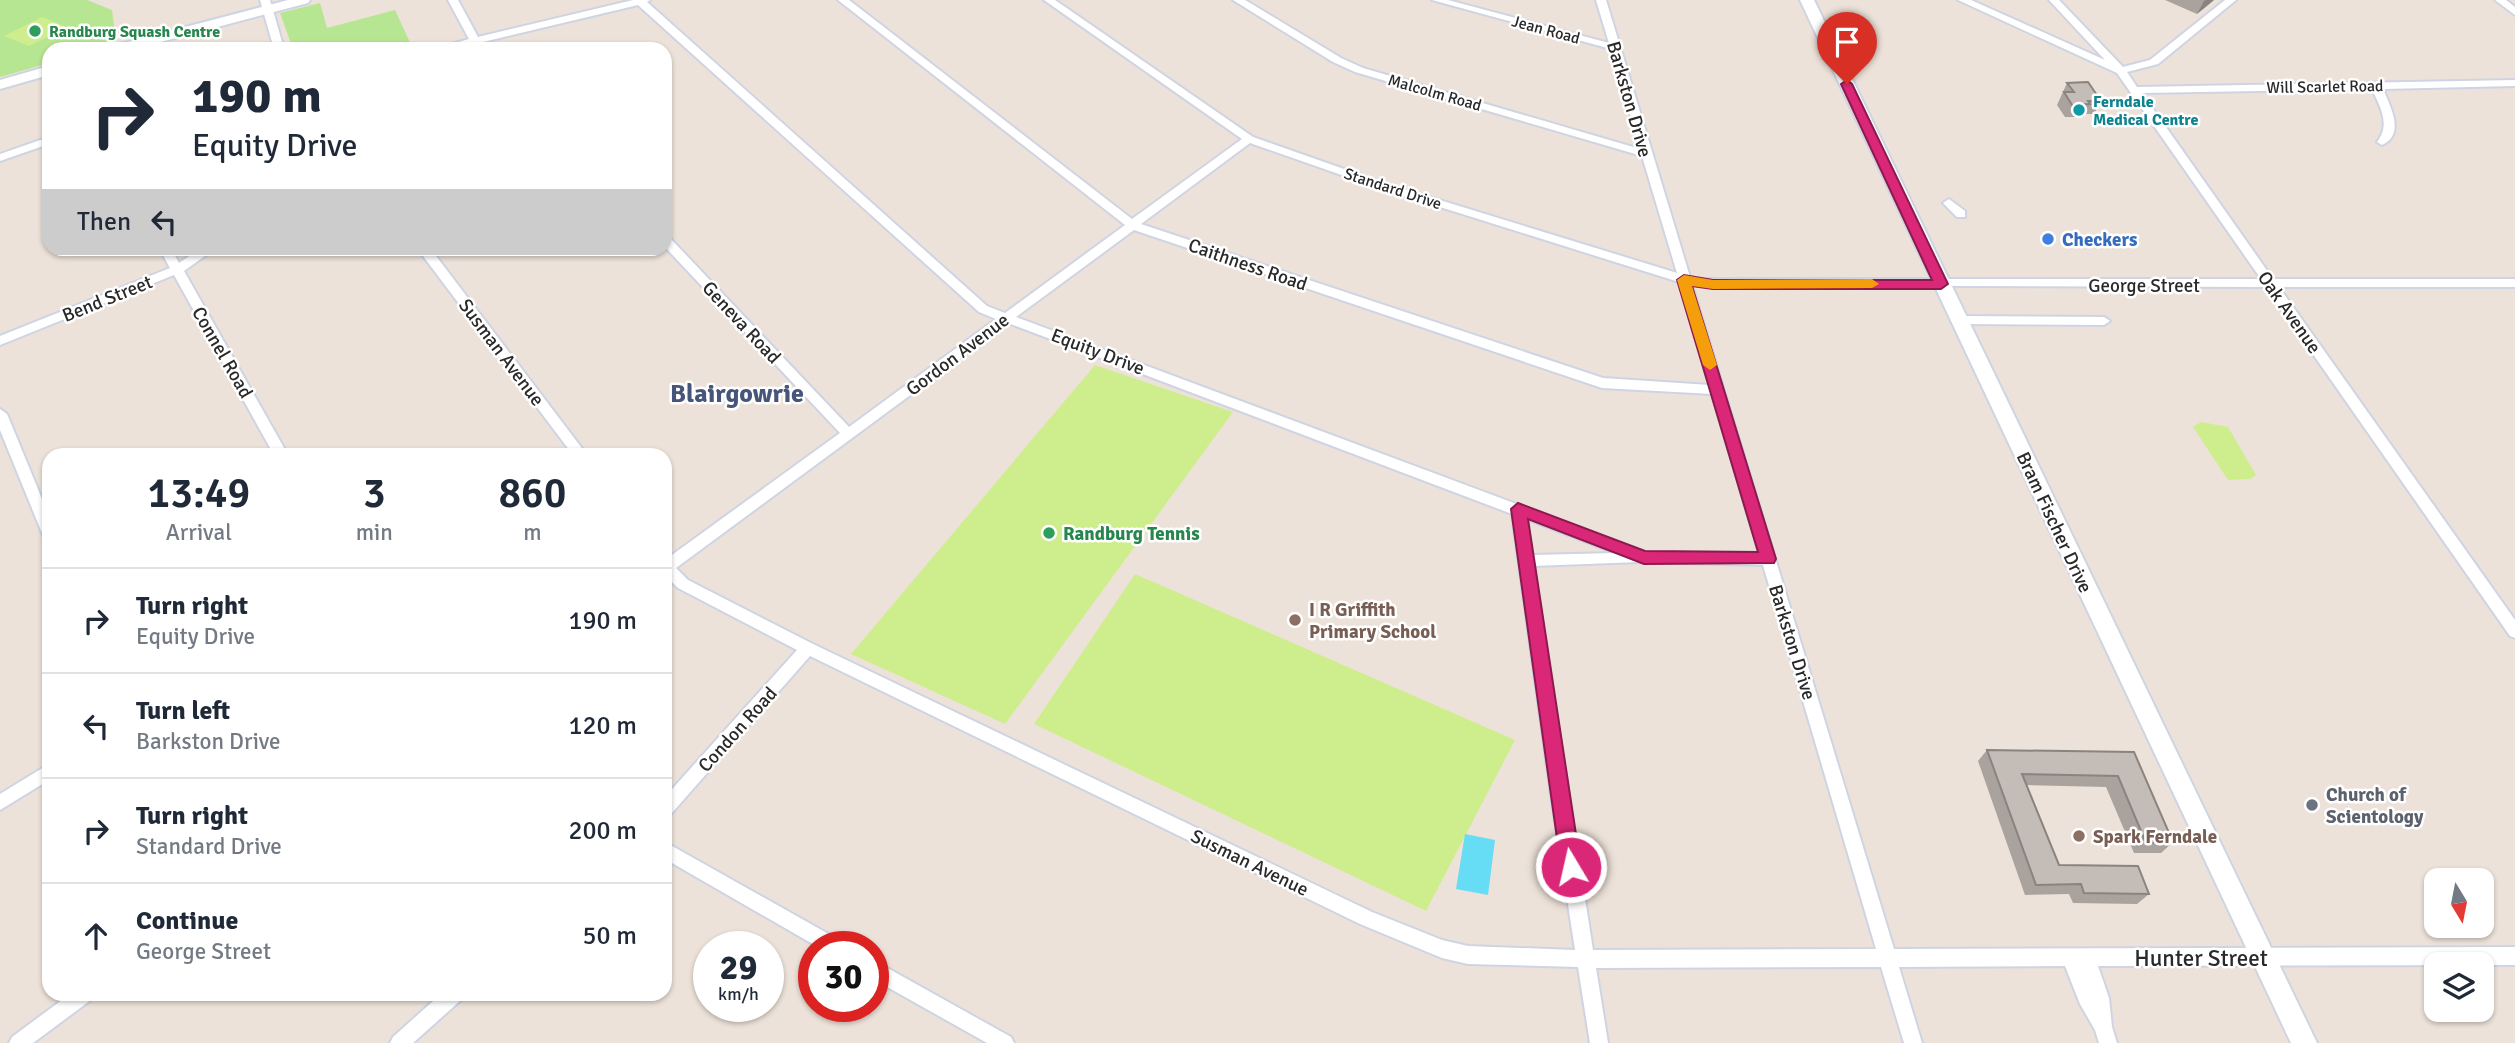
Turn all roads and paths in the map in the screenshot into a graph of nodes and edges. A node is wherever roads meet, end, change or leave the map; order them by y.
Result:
1 (303, 0) edge
2 (453, 0) edge
3 (843, 0) edge
4 (1049, 0) edge
5 (1238, 0) edge
6 (1437, 0) edge
7 (1601, 0) edge
8 (1807, 0) edge
9 (1963, 0) edge
10 (2054, 0) edge
11 (2231, 0) edge
12 (2500, 0) edge
13 (642, 1) edge
14 (266, 5) edge
15 (2515, 12) edge
16 (475, 39) junction
17 (142, 42) edge
18 (277, 42) edge
19 (464, 42) edge
20 (478, 42) edge
21 (2062, 43) junction
22 (2098, 43) junction
23 (1614, 47) junction
24 (2121, 71) junction
25 (42, 72) edge
26 (2515, 83) edge
27 (0, 85) edge
28 (2376, 85) junction
29 (2135, 90) junction
30 (1248, 139) junction
31 (2382, 142) dead end
32 (42, 143) edge
33 (1646, 154) junction
34 (0, 158) edge
35 (1948, 203) dead end
36 (1961, 214) dead end
37 (1132, 225) junction
38 (672, 247) edge
39 (169, 256) edge
40 (198, 256) edge
41 (429, 256) edge
42 (176, 270) junction
43 (1684, 280) junction
44 (2515, 283) edge
45 (1773, 284) joint
46 (1941, 284) junction
47 (2271, 285) junction
48 (1007, 316) junction
49 (1959, 320) junction
50 (2104, 321) dead end
51 (0, 341) edge
52 (1717, 390) junction
53 (0, 414) edge
54 (848, 434) junction
55 (277, 448) edge
56 (575, 448) edge
57 (1518, 509) junction
58 (42, 516) edge
59 (1644, 558) junction
60 (1768, 559) junction
61 (1525, 561) junction
62 (672, 564) edge
63 (672, 573) edge
64 (2515, 632) edge
65 (808, 648) junction
66 (42, 776) edge
67 (672, 801) edge
68 (0, 803) edge
69 (672, 854) edge
70 (807, 931) edge
71 (2515, 956) edge
72 (1888, 958) junction
73 (2079, 958) junction
74 (2264, 958) junction
75 (1586, 959) junction
76 (889, 978) edge
77 (75, 1001) edge
78 (448, 1001) edge
79 (2105, 1035) edge
80 (18, 1043) edge
81 (399, 1043) edge
82 (1005, 1043) edge
83 (1599, 1043) edge
84 (1913, 1043) edge
85 (2304, 1043) edge

1 - 14 main road
2 - 16 street
3 - 37 street, Caithness Road
4 - 30 street, Standard Drive
5 - 33 street, Malcolm Road
6 - 23 street, Jean Road
7 - 23 street, Barkston Drive
8 - 46 main road, Bram Fischer Drive
9 - 21 street
10 - 22 street, Oak Avenue
11 - 24 street
12 - 15 street
13 - 16 street
13 - 48 street, Equity Drive
14 - 17 main road
14 - 18 street
16 - 19 street
16 - 20 street
21 - 22 street
21 - 24 street
22 - 24 street, Oak Avenue
23 - 33 street, Barkston Drive
24 - 29 street, Oak Avenue
25 - 27 main road
26 - 28 street, Will Scarlet Road
28 - 29 street, Will Scarlet Road
28 - 31 street
29 - 47 street, Oak Avenue
30 - 37 street, Gordon Avenue
30 - 43 street, Standard Drive
32 - 34 street
33 - 43 street, Barkston Drive
35 - 36 street
37 - 48 street, Gordon Avenue
37 - 52 street, Caithness Road
38 - 54 street, Geneva Road
39 - 42 street, Connel Road
40 - 42 street, Bend Street
41 - 56 street, Susman Avenue
42 - 51 street, Bend Street
42 - 55 street, Connel Road
43 - 45 street, Standard Drive
43 - 52 street, Barkston Drive
44 - 47 street, George Street
45 - 46 street, George Street
46 - 47 street, George Street
46 - 49 main road, Bram Fischer Drive
47 - 64 street, Oak Avenue
48 - 54 street, Gordon Avenue
48 - 57 street, Equity Drive
49 - 50 street
49 - 74 main road, Bram Fischer Drive
52 - 60 street, Barkston Drive
53 - 58 street
54 - 62 street, Gordon Avenue
57 - 59 street, Equity Drive
57 - 61 street
59 - 60 street, Equity Drive
59 - 61 street, Equity Drive
60 - 72 street, Barkston Drive
61 - 75 street
63 - 65 street, Susman Avenue
65 - 67 street, Condon Road
65 - 75 street, Susman Avenue
66 - 68 street
69 - 70 street
71 - 74 street, Hunter Street
72 - 73 street, Hunter Street
72 - 75 street, Susman Avenue
72 - 84 street, Barkston Drive
73 - 74 street, Hunter Street
73 - 79 street
74 - 85 main road, Bram Fischer Drive
75 - 83 street
76 - 82 street
77 - 80 street
78 - 81 street

